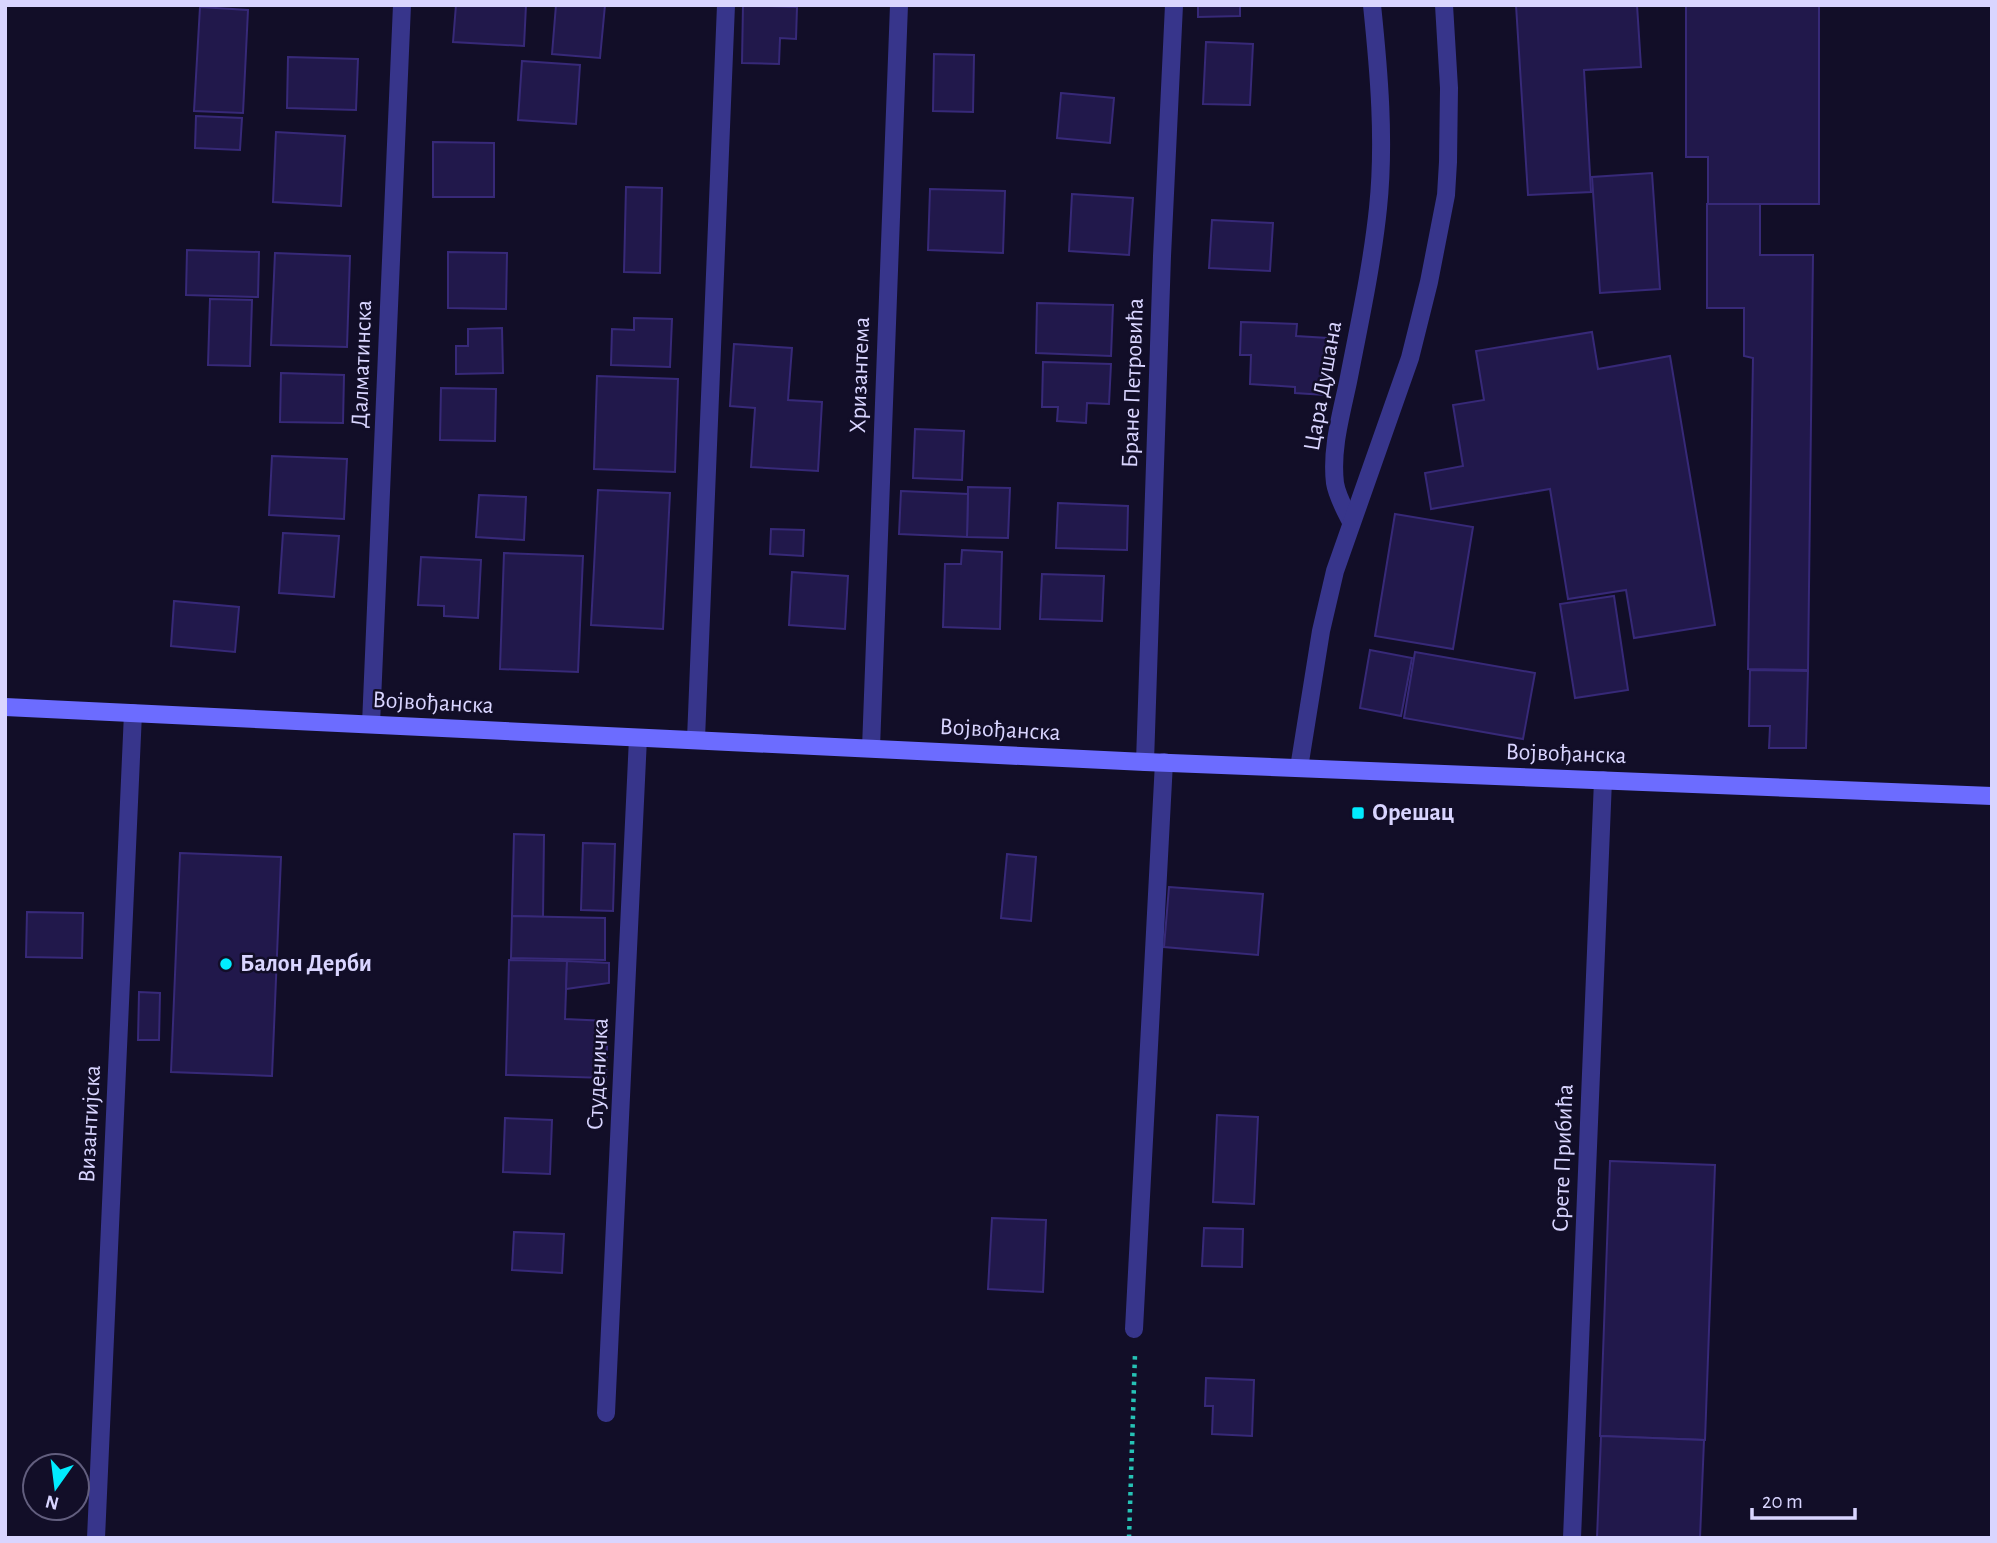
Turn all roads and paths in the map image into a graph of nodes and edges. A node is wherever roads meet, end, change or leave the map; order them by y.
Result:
1 (402, 5) edge
2 (726, 5) edge
3 (899, 5) edge
4 (1174, 5) edge
5 (1372, 5) edge
6 (1444, 5) edge
7 (1351, 522) junction
8 (5, 707) edge
9 (133, 713) junction
10 (371, 724) junction
11 (638, 738) junction
12 (696, 740) junction
13 (871, 748) junction
14 (1146, 762) junction
15 (1164, 762) junction
16 (1299, 768) junction
17 (1603, 780) junction
18 (1992, 796) edge
19 (1134, 1329) joint
20 (607, 1413) dead end
21 (96, 1538) edge
22 (1129, 1538) edge
23 (1572, 1538) edge

1 - 10 street, Далматинска
2 - 12 street
3 - 13 street, Хризантема
4 - 14 street, Бране Петровића
5 - 7 street, Цара Душана
6 - 7 street
7 - 16 street
8 - 9 main road, Војвођанска
9 - 10 main road, Војвођанска
9 - 21 street, Византијска
10 - 11 main road, Војвођанска
11 - 12 main road, Војвођанска
11 - 20 street, Студеничка
12 - 13 main road, Војвођанска
13 - 14 main road, Војвођанска
14 - 15 main road, Војвођанска
15 - 16 main road, Војвођанска
15 - 19 street
16 - 17 main road, Војвођанска
17 - 18 main road, Војвођанска
17 - 23 street, Срете Прибића
19 - 22 path

